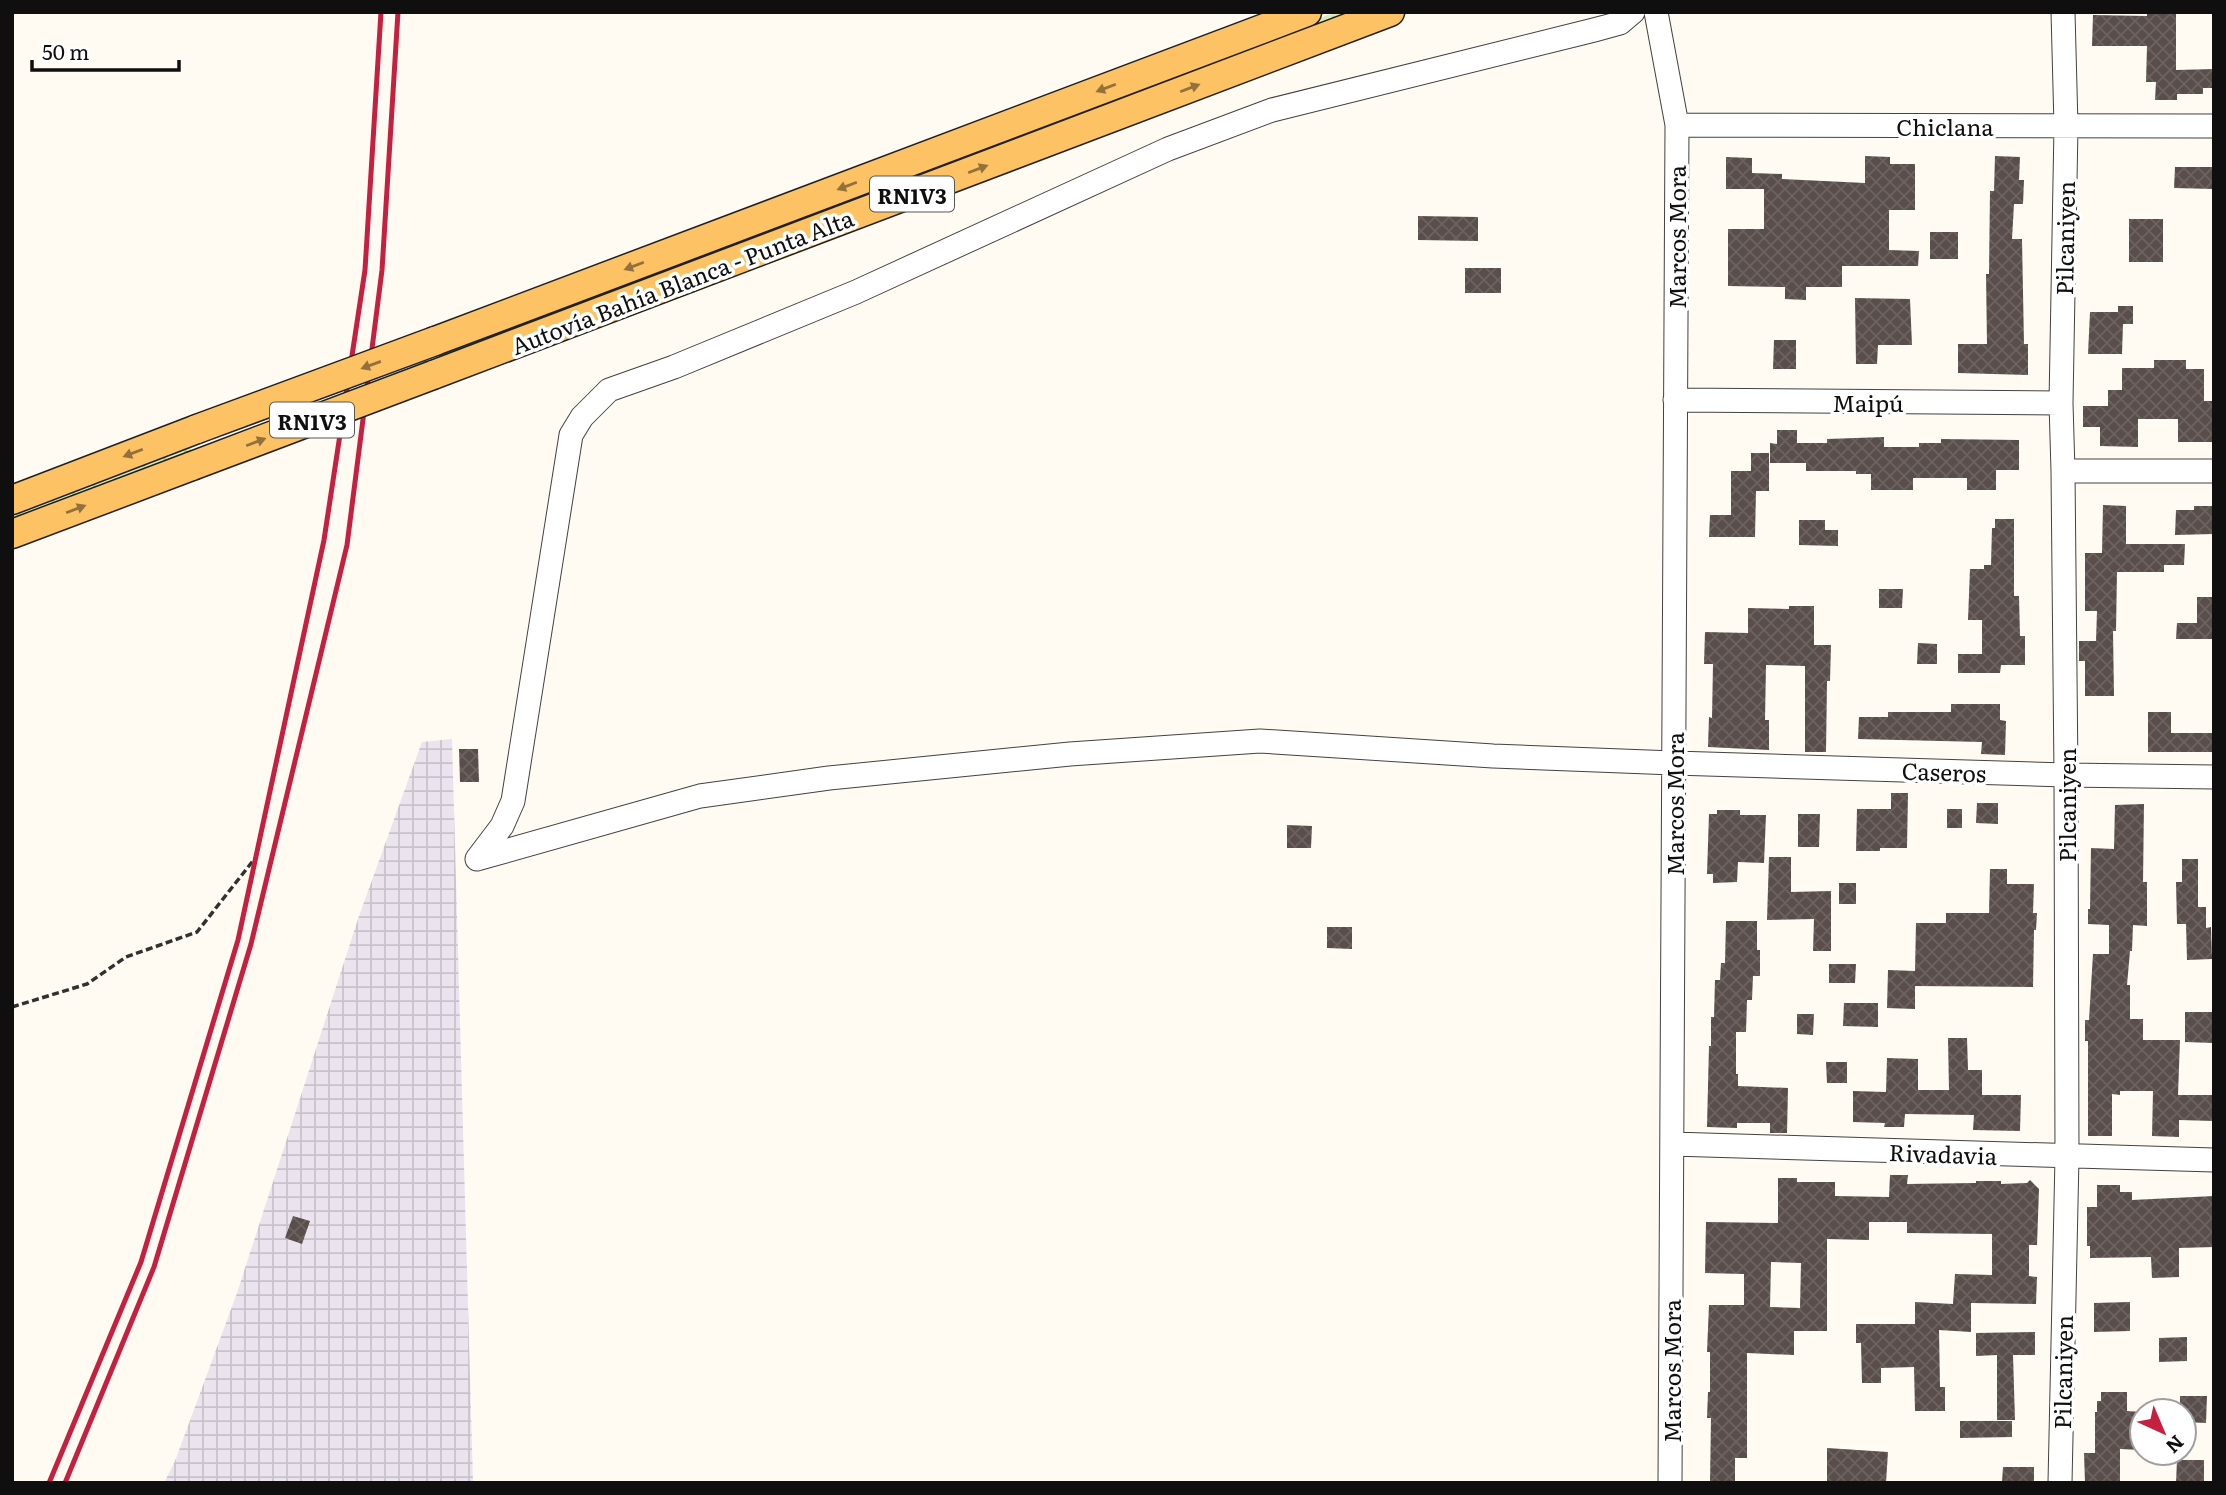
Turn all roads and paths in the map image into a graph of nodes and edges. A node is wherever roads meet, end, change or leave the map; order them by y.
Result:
1 (1307, 12) edge
2 (1390, 12) edge
3 (1633, 12) edge
4 (1656, 12) edge
5 (2063, 12) edge
6 (1677, 125) junction
7 (2066, 126) junction
8 (2214, 126) edge
9 (1675, 401) junction
10 (2061, 403) junction
11 (2063, 471) junction
12 (2214, 471) edge
13 (12, 500) edge
14 (12, 534) edge
15 (1674, 763) junction
16 (2066, 775) junction
17 (2214, 776) edge
18 (256, 857) dead end
19 (12, 1007) edge
20 (1672, 1143) junction
21 (2067, 1157) junction
22 (2214, 1160) edge
23 (1670, 1483) edge
24 (2060, 1483) edge

1 -> 13 main road, Autovía Bahía Blanca - Punta Alta / RN1V3, bridge
14 -> 2 main road, Autovía Bahía Blanca - Punta Alta / RN1V3, bridge
3 - 15 street, Caseros
4 - 6 street, Marcos Mora
5 - 7 street, Pilcaniyen
6 - 7 street, Chiclana
6 - 9 street, Marcos Mora
7 - 8 street, Chiclana
7 - 10 street, Pilcaniyen
9 - 10 street, Maipú
9 - 15 street, Marcos Mora
10 - 11 street, Pilcaniyen
11 - 12 street
11 - 16 street, Pilcaniyen
15 - 16 street, Caseros
15 - 20 street, Marcos Mora
16 - 17 street, Caseros
16 - 21 street, Pilcaniyen
18 - 19 path
20 - 21 street, Rivadavia
20 - 23 street, Marcos Mora
21 - 22 street, Rivadavia
21 - 24 street, Pilcaniyen

